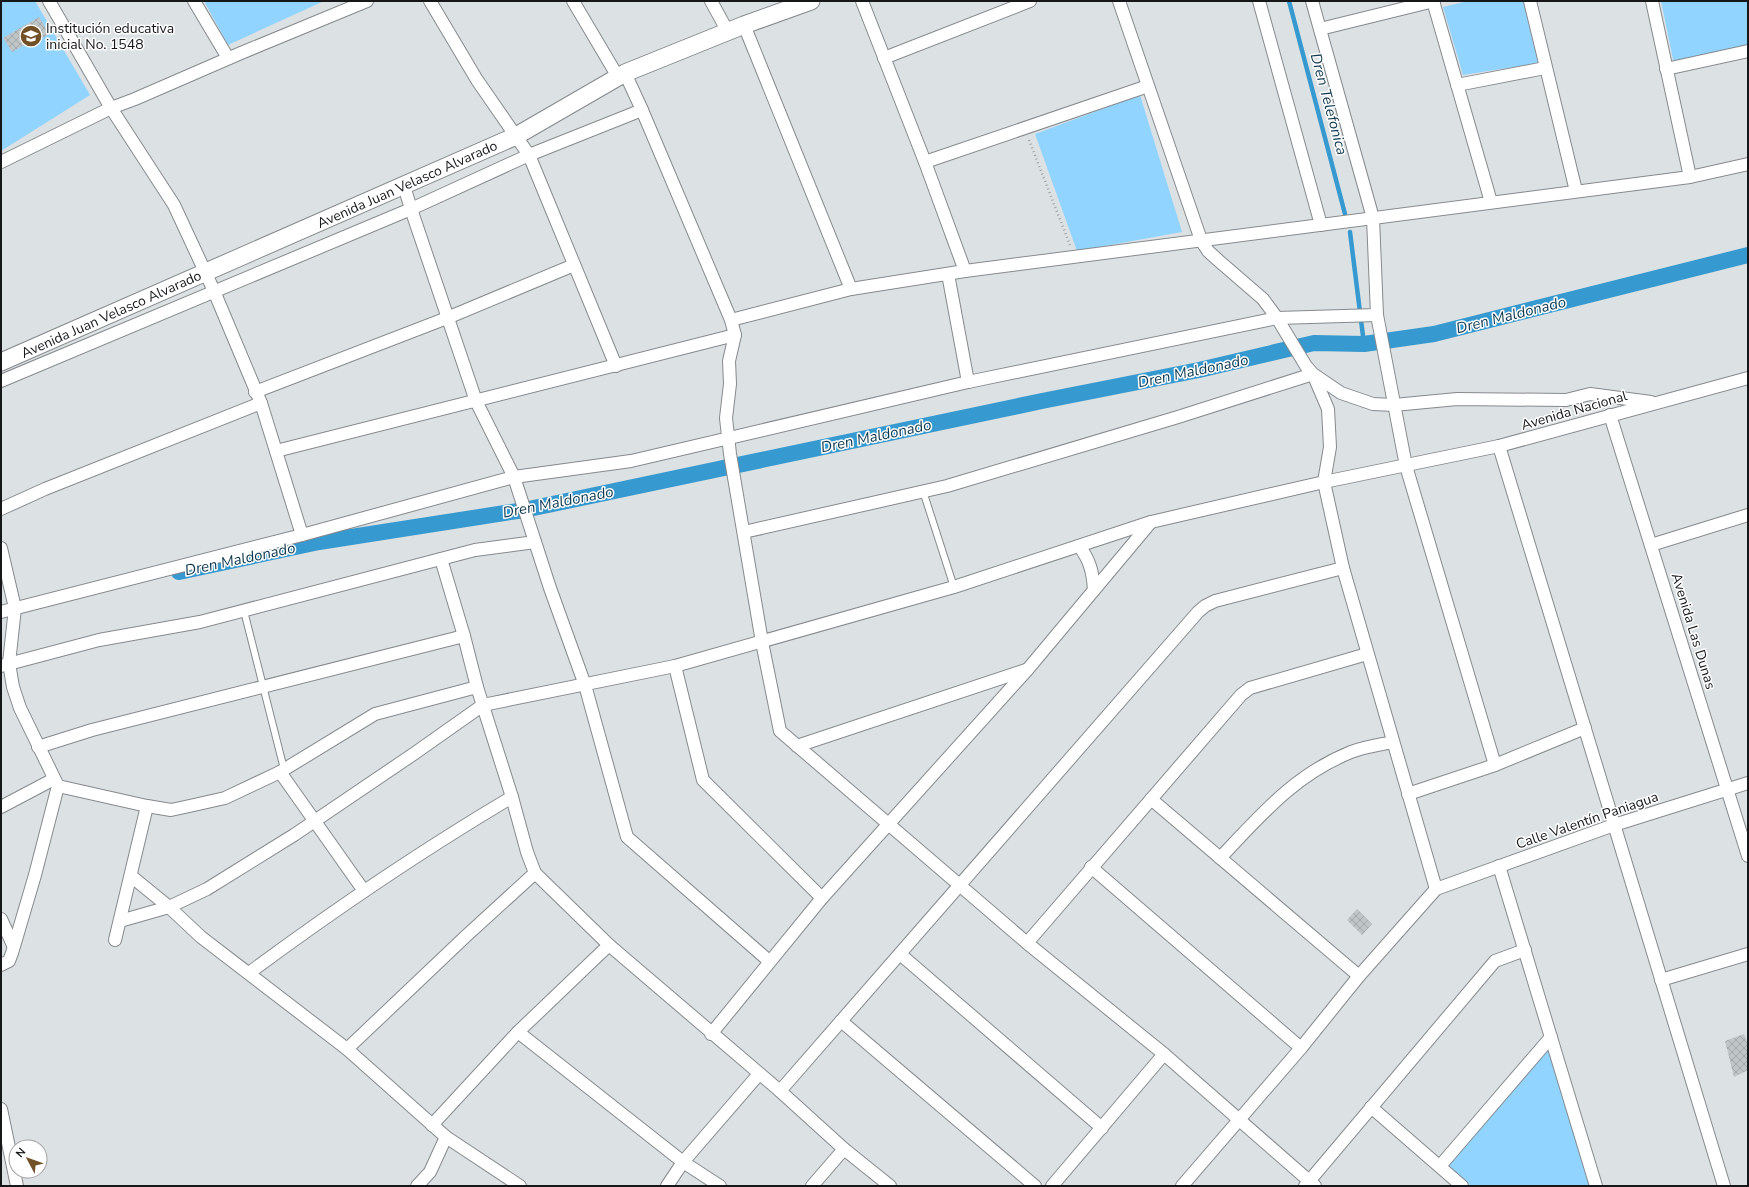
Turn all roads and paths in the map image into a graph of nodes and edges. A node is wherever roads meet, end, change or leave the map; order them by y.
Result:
1 (49, 1) edge
2 (194, 1) edge
3 (367, 1) edge
4 (430, 1) edge
5 (573, 1) edge
6 (711, 1) edge
7 (810, 1) edge
8 (862, 1) edge
9 (1030, 1) edge
10 (1119, 1) edge
11 (1259, 1) edge
12 (1312, 1) edge
13 (1433, 1) edge
14 (1530, 1) edge
15 (1652, 1) edge
16 (744, 25) junction
17 (1320, 29) junction
18 (728, 32) junction
19 (1748, 51) edge
20 (228, 58) junction
21 (884, 58) junction
22 (1546, 68) junction
23 (1666, 69) junction
24 (622, 75) junction
25 (1457, 85) junction
26 (1148, 86) junction
27 (111, 108) junction
28 (642, 110) junction
29 (1024, 128) junction
30 (516, 136) junction
31 (529, 155) junction
32 (1, 162) edge
33 (925, 162) junction
34 (1748, 164) edge
35 (1690, 176) junction
36 (404, 186) junction
37 (1576, 191) junction
38 (1491, 202) junction
39 (411, 209) junction
40 (1373, 218) junction
41 (1321, 225) junction
42 (1201, 240) junction
43 (1074, 257) junction
44 (574, 265) junction
45 (965, 271) junction
46 (205, 272) junction
47 (948, 274) junction
48 (851, 289) junction
49 (214, 292) junction
50 (1377, 315) junction
51 (447, 318) junction
52 (1277, 318) junction
53 (731, 320) junction
54 (735, 335) junction
55 (1, 362) edge
56 (616, 366) junction
57 (1313, 374) junction
58 (1748, 378) edge
59 (1, 381) edge
60 (968, 382) junction
61 (255, 392) junction
62 (476, 401) junction
63 (1656, 402) junction
64 (261, 403) junction
65 (1394, 405) junction
66 (1610, 415) junction
67 (729, 440) junction
68 (1499, 446) junction
69 (276, 451) junction
70 (1406, 466) junction
71 (514, 477) junction
72 (1324, 482) junction
73 (923, 491) junction
74 (1, 509) edge
75 (1748, 515) edge
76 (1151, 522) junction
77 (744, 532) junction
78 (302, 535) junction
79 (535, 542) junction
80 (1651, 545) junction
81 (1079, 546) junction
82 (1, 548) edge
83 (441, 559) junction
84 (1343, 568) junction
85 (954, 587) junction
86 (1094, 590) junction
87 (14, 608) junction
88 (244, 611) junction
89 (1, 612) edge
90 (464, 636) junction
91 (762, 642) junction
92 (1367, 654) junction
93 (5, 665) edge
94 (675, 666) junction
95 (1028, 669) junction
96 (585, 684) junction
97 (263, 687) junction
98 (477, 687) junction
99 (483, 705) junction
100 (1585, 728) junction
101 (1393, 742) junction
102 (38, 746) junction
103 (797, 746) junction
104 (1495, 765) junction
105 (282, 771) junction
106 (56, 783) junction
107 (1748, 783) edge
108 (1728, 790) junction
109 (1408, 794) junction
110 (512, 797) junction
111 (1151, 799) junction
112 (1, 806) edge
113 (146, 806) junction
114 (315, 820) junction
115 (888, 824) junction
116 (1614, 825) junction
117 (1748, 856) edge
118 (1220, 858) junction
119 (1499, 866) junction
120 (1091, 867) junction
121 (535, 873) junction
122 (131, 876) junction
123 (960, 885) junction
124 (1436, 889) junction
125 (364, 891) junction
126 (822, 898) junction
127 (169, 907) junction
128 (1, 919) edge
129 (120, 921) junction
130 (115, 940) dead end
131 (1027, 943) junction
132 (13, 945) junction
133 (609, 945) junction
134 (1525, 950) junction
135 (900, 954) junction
136 (1748, 954) edge
137 (769, 961) junction
138 (1, 965) edge
139 (249, 974) junction
140 (1359, 976) junction
141 (1661, 980) junction
142 (841, 1021) junction
143 (518, 1032) junction
144 (711, 1034) junction
145 (1551, 1037) junction
146 (1301, 1048) junction
147 (347, 1049) junction
148 (1164, 1054) junction
149 (759, 1074) junction
150 (780, 1091) junction
151 (1371, 1107) junction
152 (1, 1109) edge
153 (1238, 1120) junction
154 (432, 1125) junction
155 (1102, 1128) junction
156 (446, 1137) junction
157 (844, 1149) junction
158 (682, 1162) junction
159 (1440, 1166) junction
160 (1310, 1184) edge
161 (17, 1186) edge
162 (417, 1186) edge
163 (520, 1186) edge
164 (667, 1186) edge
165 (720, 1186) edge
166 (812, 1186) edge
167 (890, 1186) edge
168 (1035, 1186) edge
169 (1052, 1186) edge
170 (1182, 1186) edge
171 (1462, 1186) edge
172 (1596, 1186) edge
173 (1724, 1186) edge

1 - 27 street
2 - 20 street
3 - 20 street
4 - 30 street
5 - 24 street
6 - 18 street
7 - 16 street, Avenida Juan Velasco Alvarado
8 - 21 street
9 - 21 street
10 - 26 street
11 - 41 street
12 - 17 street
13 - 17 street
13 - 25 street
14 - 22 street
15 - 23 street
16 - 18 street, Avenida Juan Velasco Alvarado
16 - 48 street
17 - 40 street
18 - 24 street, Avenida Juan Velasco Alvarado
19 - 23 street
20 - 27 street
21 - 33 street
22 - 25 street
22 - 37 street
23 - 35 street
24 - 28 street
24 - 30 street, Avenida Juan Velasco Alvarado
25 - 38 street
26 - 29 street
26 - 42 street
27 - 32 street
27 - 46 street
28 - 31 street
28 - 53 street
29 - 33 street
29 - 43 path
30 - 31 street
30 - 36 street, Avenida Juan Velasco Alvarado
31 - 39 street
31 - 44 street
33 - 45 street
34 - 35 street
35 - 37 street
36 - 39 street
36 - 46 street, Avenida Juan Velasco Alvarado
37 - 38 street
38 - 40 street
39 - 49 street
39 - 51 street
40 - 41 street
40 - 50 street
41 - 42 street
42 - 43 street
42 - 52 street
43 - 45 street
44 - 51 street
44 - 56 street
45 - 47 street
46 - 49 street
46 - 55 street, Avenida Juan Velasco Alvarado
47 - 48 street
47 - 60 street
48 - 53 street
49 - 59 street
49 - 61 street
50 - 52 street
50 - 65 street
51 - 61 street
51 - 62 street
52 - 57 street
52 - 60 street
53 - 54 street
54 - 56 street
54 - 67 street
56 - 62 street
57 - 65 street
57 - 72 street
57 - 73 street
58 - 63 street, Avenida Nacional
60 - 67 street
61 - 64 street
62 - 69 street
62 - 71 street
63 - 65 street
63 - 66 street, Avenida Nacional
64 - 69 street
64 - 74 street
65 - 70 street
66 - 68 street, Avenida Nacional
66 - 80 street, Avenida Las Dunas
67 - 71 street
67 - 77 street
68 - 70 street, Avenida Nacional
68 - 100 street
69 - 78 street
70 - 72 street, Avenida Nacional
70 - 104 street
71 - 78 street
71 - 79 street
72 - 76 street, Avenida Nacional
72 - 84 street
73 - 77 street
73 - 85 lane
75 - 80 street
76 - 81 street, Avenida Nacional
76 - 86 street
77 - 91 street
78 - 87 street
79 - 83 street
79 - 96 street
80 - 108 street, Avenida Las Dunas
81 - 85 street, Avenida Nacional
81 - 86 street
82 - 87 street
83 - 88 street
83 - 90 street
84 - 92 street
84 - 123 street
85 - 91 street, Avenida Nacional
86 - 95 street
87 - 89 street
87 - 93 street
88 - 93 street
88 - 97 lane
90 - 97 street
90 - 98 street
91 - 94 street, Avenida Nacional
91 - 103 street
92 - 101 street
92 - 111 street
93 - 102 street
94 - 96 street, Avenida Nacional
94 - 126 street
95 - 103 street
95 - 115 street
96 - 99 street, Avenida Nacional
96 - 137 street
97 - 102 street
97 - 105 lane
98 - 99 street
98 - 105 street
99 - 110 street
99 - 114 street
100 - 104 street
100 - 116 street
101 - 109 street
101 - 118 street
102 - 106 street
103 - 115 street
104 - 109 street
105 - 113 street
105 - 114 street
106 - 112 street
106 - 113 street
106 - 132 street
107 - 108 street, Calle Valentín Paniagua
108 - 116 street, Calle Valentín Paniagua
108 - 117 street, Avenida Las Dunas
109 - 124 street
110 - 121 street
110 - 125 street
111 - 118 street
111 - 120 street
113 - 122 street
114 - 125 street
114 - 127 street
115 - 123 street
115 - 126 street
116 - 119 street, Calle Valentín Paniagua
116 - 141 street
118 - 140 street
119 - 124 street, Calle Valentín Paniagua
119 - 134 street
120 - 131 street
120 - 146 street
121 - 133 street
121 - 147 street
122 - 127 street
122 - 129 street
123 - 131 street
123 - 135 street
124 - 140 street
125 - 139 street
126 - 137 street
127 - 129 street
127 - 139 street
128 - 132 street
129 - 130 street
131 - 148 street
132 - 138 street
133 - 143 street
133 - 144 street
134 - 145 street
134 - 151 street
135 - 142 street
135 - 155 street
136 - 141 street
137 - 144 street
139 - 147 street
140 - 146 street
141 - 173 street
142 - 150 street
142 - 168 street
143 - 154 street
143 - 158 street
144 - 149 street
145 - 159 street
145 - 172 street
146 - 153 street
147 - 154 street
148 - 153 street
148 - 155 street
149 - 150 street
149 - 158 street
150 - 157 street
151 - 159 street
151 - 160 street
152 - 161 street
153 - 160 street
153 - 170 street
154 - 156 street
155 - 169 street
156 - 162 street
156 - 163 street
157 - 166 street
157 - 167 street
158 - 164 street
158 - 165 street
159 - 171 street

